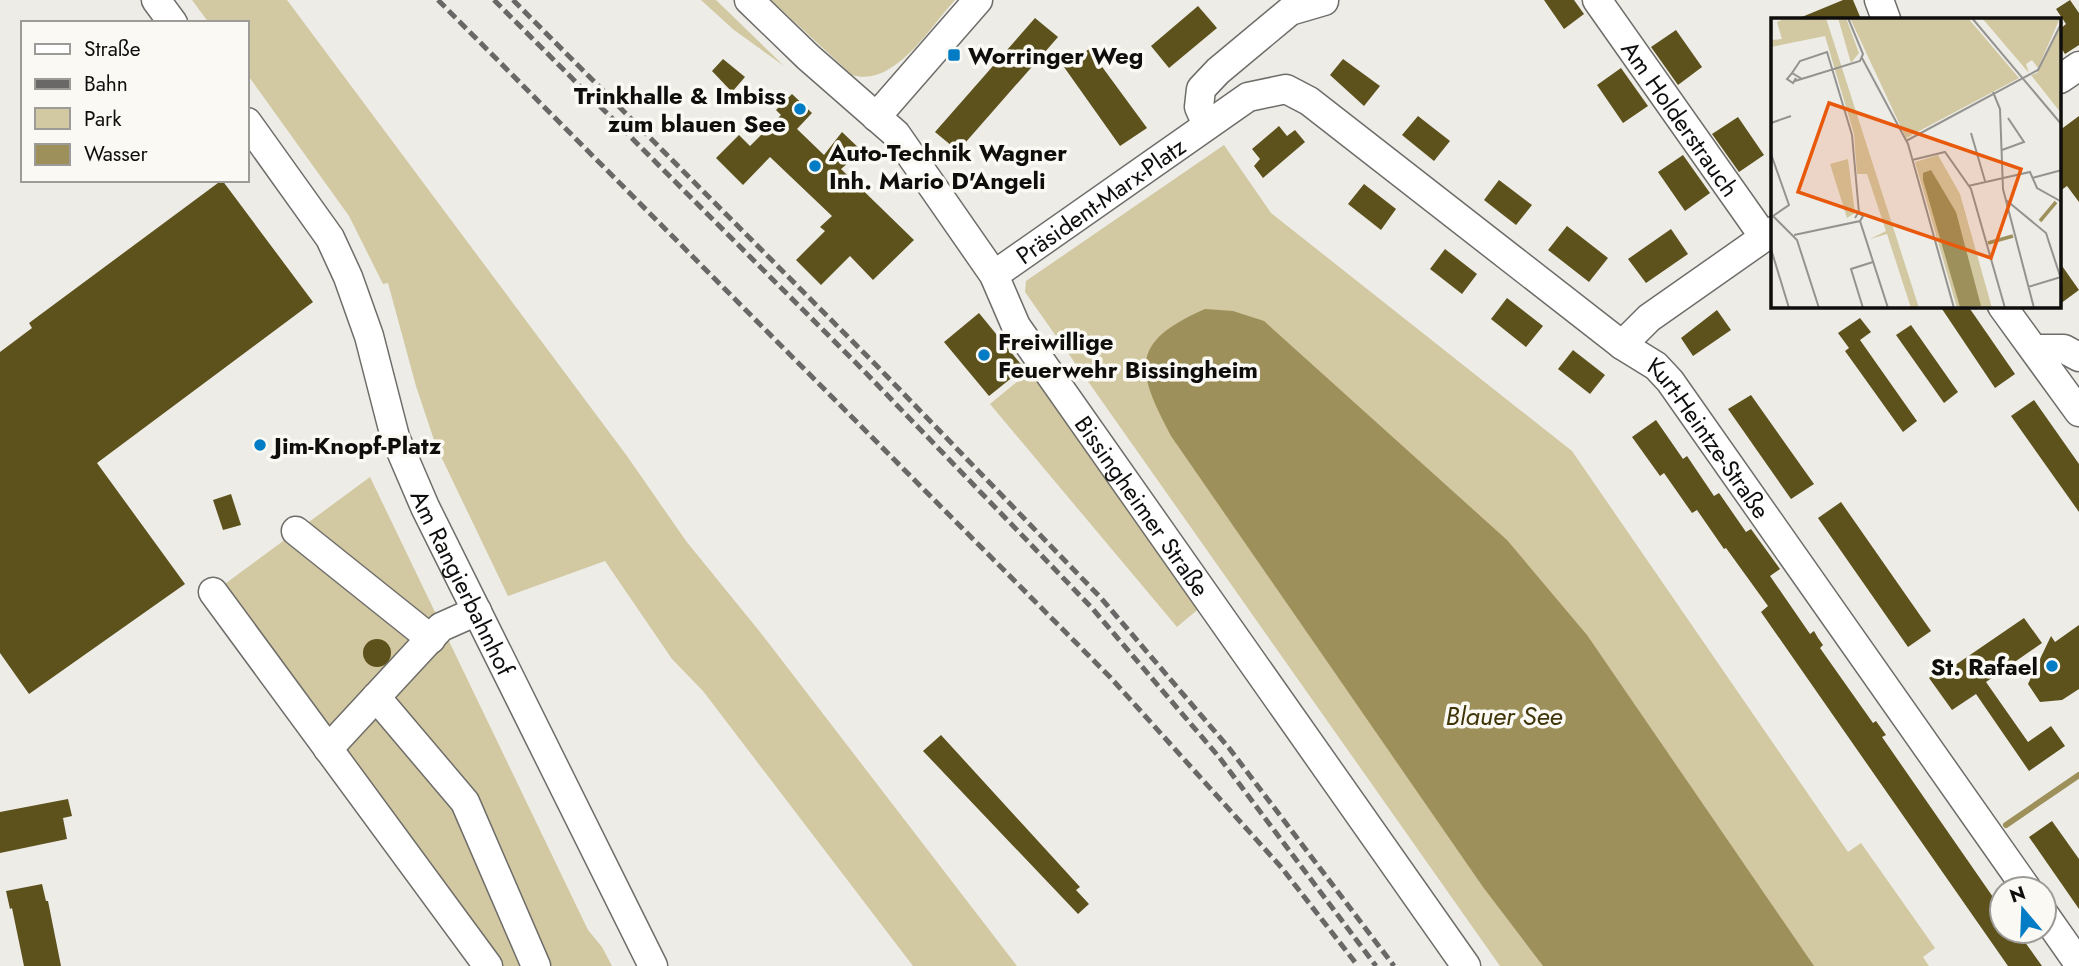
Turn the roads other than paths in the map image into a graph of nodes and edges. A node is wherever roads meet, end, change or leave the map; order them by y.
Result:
1 (156, 0) edge
2 (749, 0) edge
3 (978, 0) edge
4 (1597, 0) edge
5 (1879, 0) edge
6 (1324, 1) edge
7 (1886, 18) edge
8 (172, 21) edge
9 (2079, 66) edge
10 (2062, 78) edge
11 (1286, 89) joint
12 (876, 117) junction
13 (248, 123) edge
14 (1207, 125) junction
15 (1768, 234) edge
16 (993, 275) junction
17 (2004, 308) edge
18 (1622, 345) junction
19 (2036, 349) junction
20 (2079, 357) edge
21 (2079, 412) edge
22 (296, 531) dead end
23 (213, 592) dead end
24 (477, 611) junction
25 (431, 639) junction
26 (376, 697) junction
27 (328, 749) dead end
28 (2017, 875) edge
29 (2058, 934) edge
30 (2079, 964) edge
31 (488, 966) edge
32 (536, 966) edge
33 (653, 966) edge
34 (661, 966) edge
35 (677, 966) edge
36 (1466, 966) edge

1 - 8 street
2 - 12 street, Bissingheimer Straße
3 - 12 street
4 - 15 street, Am Holderstrauch
5 - 7 street
6 - 14 street, Präsident-Marx-Platz
9 - 10 street
11 - 14 street, Präsident-Marx-Platz
11 - 18 street, Kurt-Heintze-Straße
12 - 16 street, Bissingheimer Straße
13 - 24 street, Am Rangierbahnhof
14 - 16 street, Präsident-Marx-Platz
15 - 18 street
16 - 36 street, Bissingheimer Straße
17 - 19 street
18 - 28 street, Kurt-Heintze-Straße
19 - 20 street
19 - 21 street
22 - 25 street
23 - 31 street
24 - 25 street
24 - 33 street, Am Rangierbahnhof
25 - 26 street
26 - 27 street
26 - 32 street
29 - 30 street
34 - 35 street

